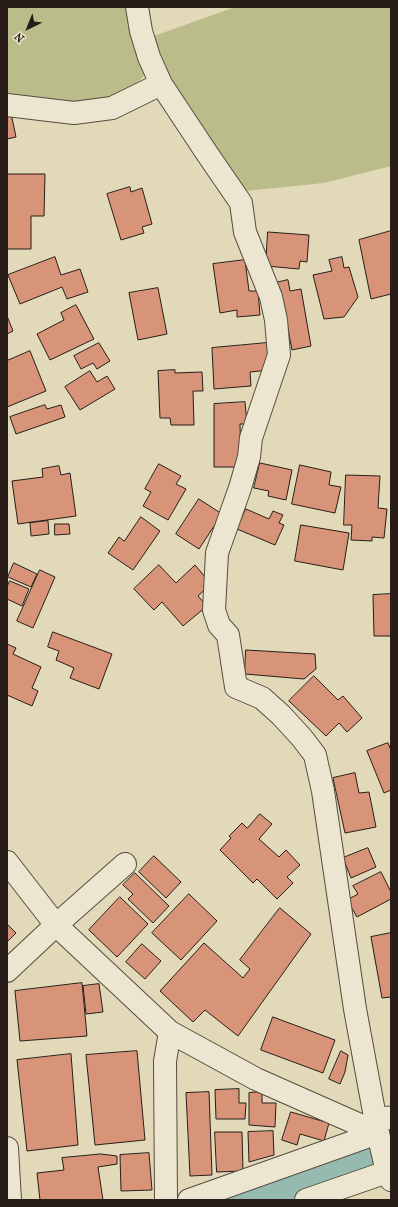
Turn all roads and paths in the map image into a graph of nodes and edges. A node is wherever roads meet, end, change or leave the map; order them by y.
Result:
1 (138, 7) edge
2 (161, 84) junction
3 (7, 105) edge
4 (7, 862) edge
5 (125, 864) dead end
6 (56, 925) junction
7 (7, 971) edge
8 (170, 1032) junction
9 (7, 1148) edge
10 (384, 1148) edge
11 (10, 1200) edge
12 (166, 1200) edge
13 (189, 1200) edge
14 (306, 1200) edge

1 - 2 street
2 - 3 street
2 - 10 street
4 - 6 street
5 - 6 street
6 - 7 street
6 - 8 street
8 - 10 street
8 - 12 street
9 - 11 street
10 - 13 street
10 - 14 street

